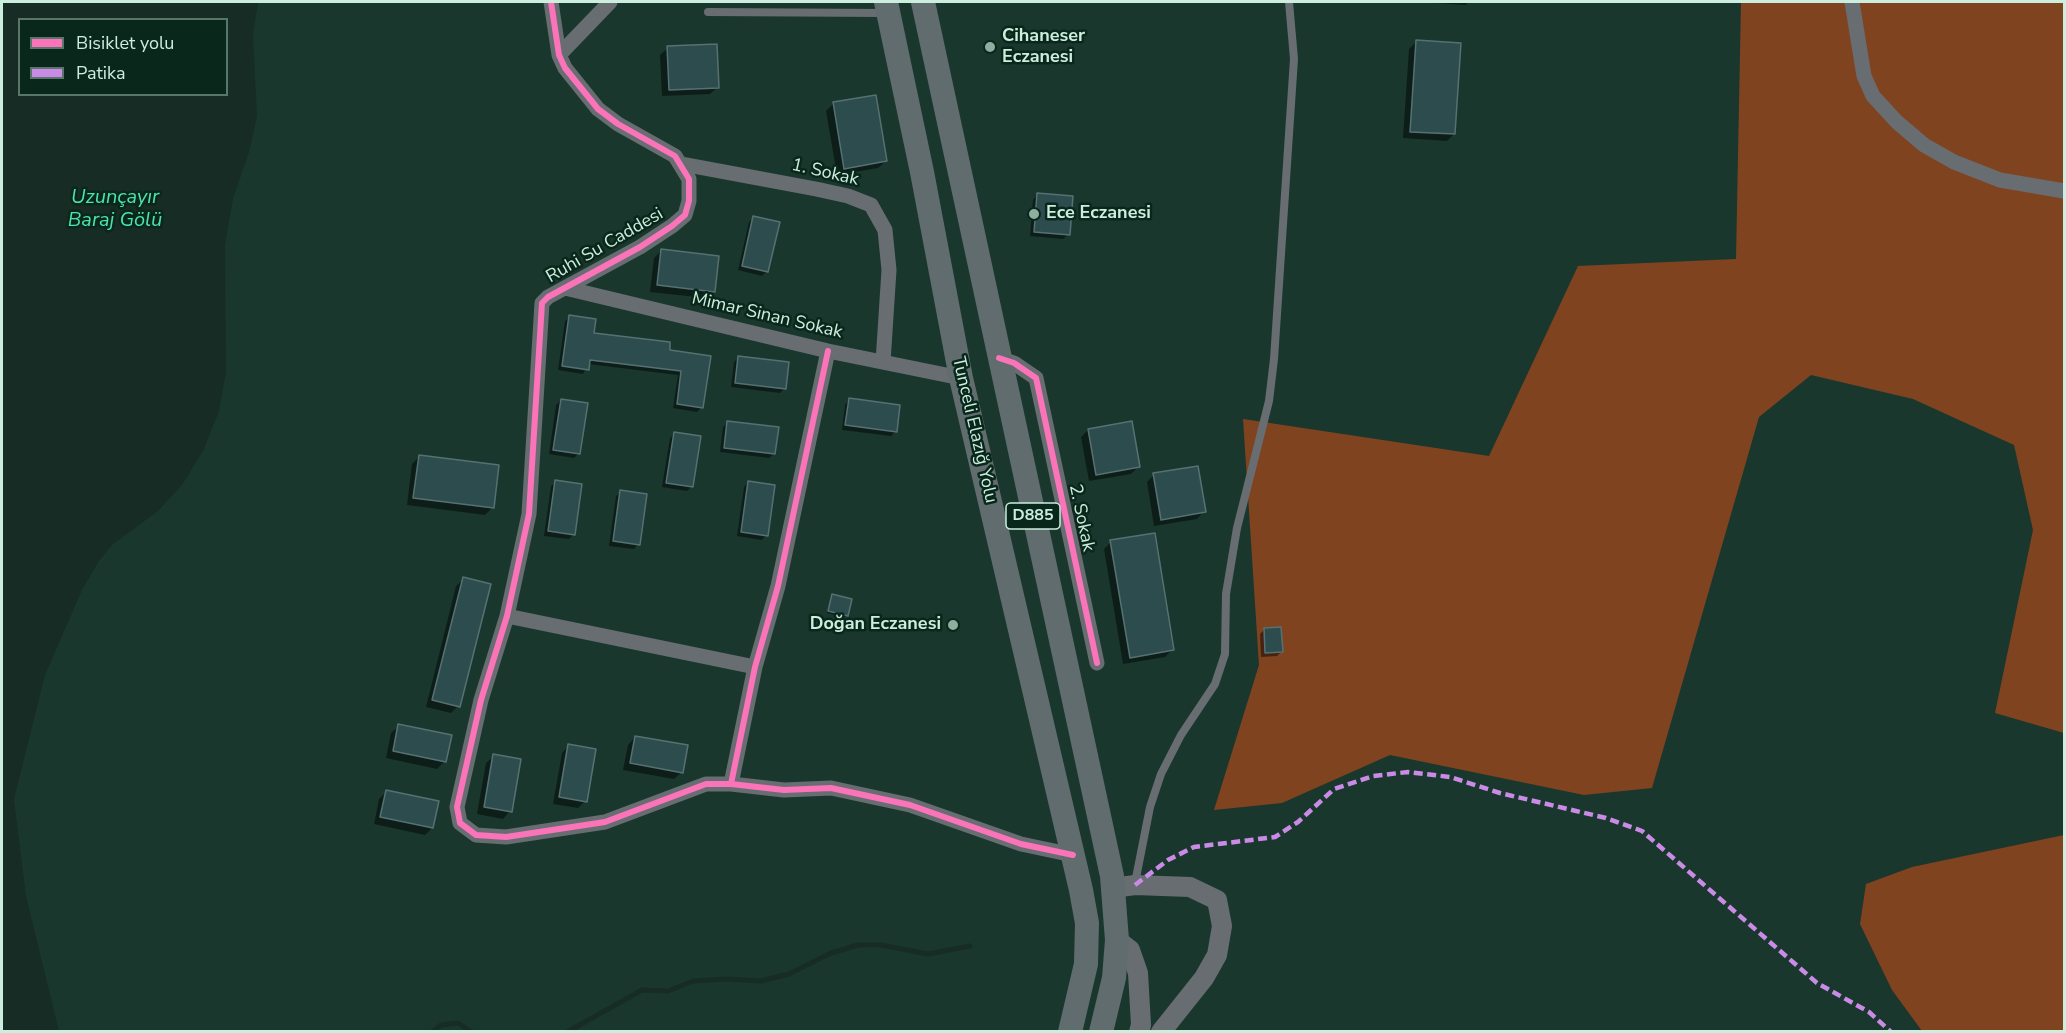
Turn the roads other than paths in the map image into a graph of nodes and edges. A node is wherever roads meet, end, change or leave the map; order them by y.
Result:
1 (551, 2) edge
2 (610, 2) edge
3 (923, 2) edge
4 (1289, 2) edge
5 (1852, 2) edge
6 (888, 7) edge
7 (708, 12) dead end
8 (562, 61) junction
9 (682, 164) junction
10 (2064, 191) edge
11 (565, 288) junction
12 (828, 351) junction
13 (999, 358) junction
14 (883, 362) junction
15 (961, 378) junction
16 (507, 616) junction
17 (1097, 663) dead end
18 (755, 667) junction
19 (731, 784) junction
20 (1073, 855) junction
21 (1124, 887) junction
22 (1117, 940) junction
23 (1070, 1032) edge
24 (1101, 1032) edge
25 (1139, 1032) edge
26 (1161, 1032) edge

1 - 8 street
2 - 8 street
3 - 13 main road, D885
4 - 21 lane
5 - 10 street
6 - 7 lane
6 - 15 main road, Tunceli Elazığ Yolu / D885
8 - 9 street
9 - 11 street, Ruhi Su Caddesi
9 - 14 street, 1. Sokak
11 - 12 street, Mimar Sinan Sokak
11 - 16 street, Ruhi Su Caddesi
12 - 14 street, Mimar Sinan Sokak
12 - 18 street
13 - 17 street, 2. Sokak
13 - 21 main road, D885
14 - 15 street, Mimar Sinan Sokak
15 - 20 main road, Tunceli Elazığ Yolu / D885
16 - 18 street
16 - 19 street, Ruhi Su Caddesi
18 - 19 street
19 - 20 street, Ruhi Su Caddesi
20 - 23 main road, Tunceli Elazığ Yolu / D885
21 - 22 main road, D885
21 - 26 street
22 - 24 main road, D885
22 - 25 street

